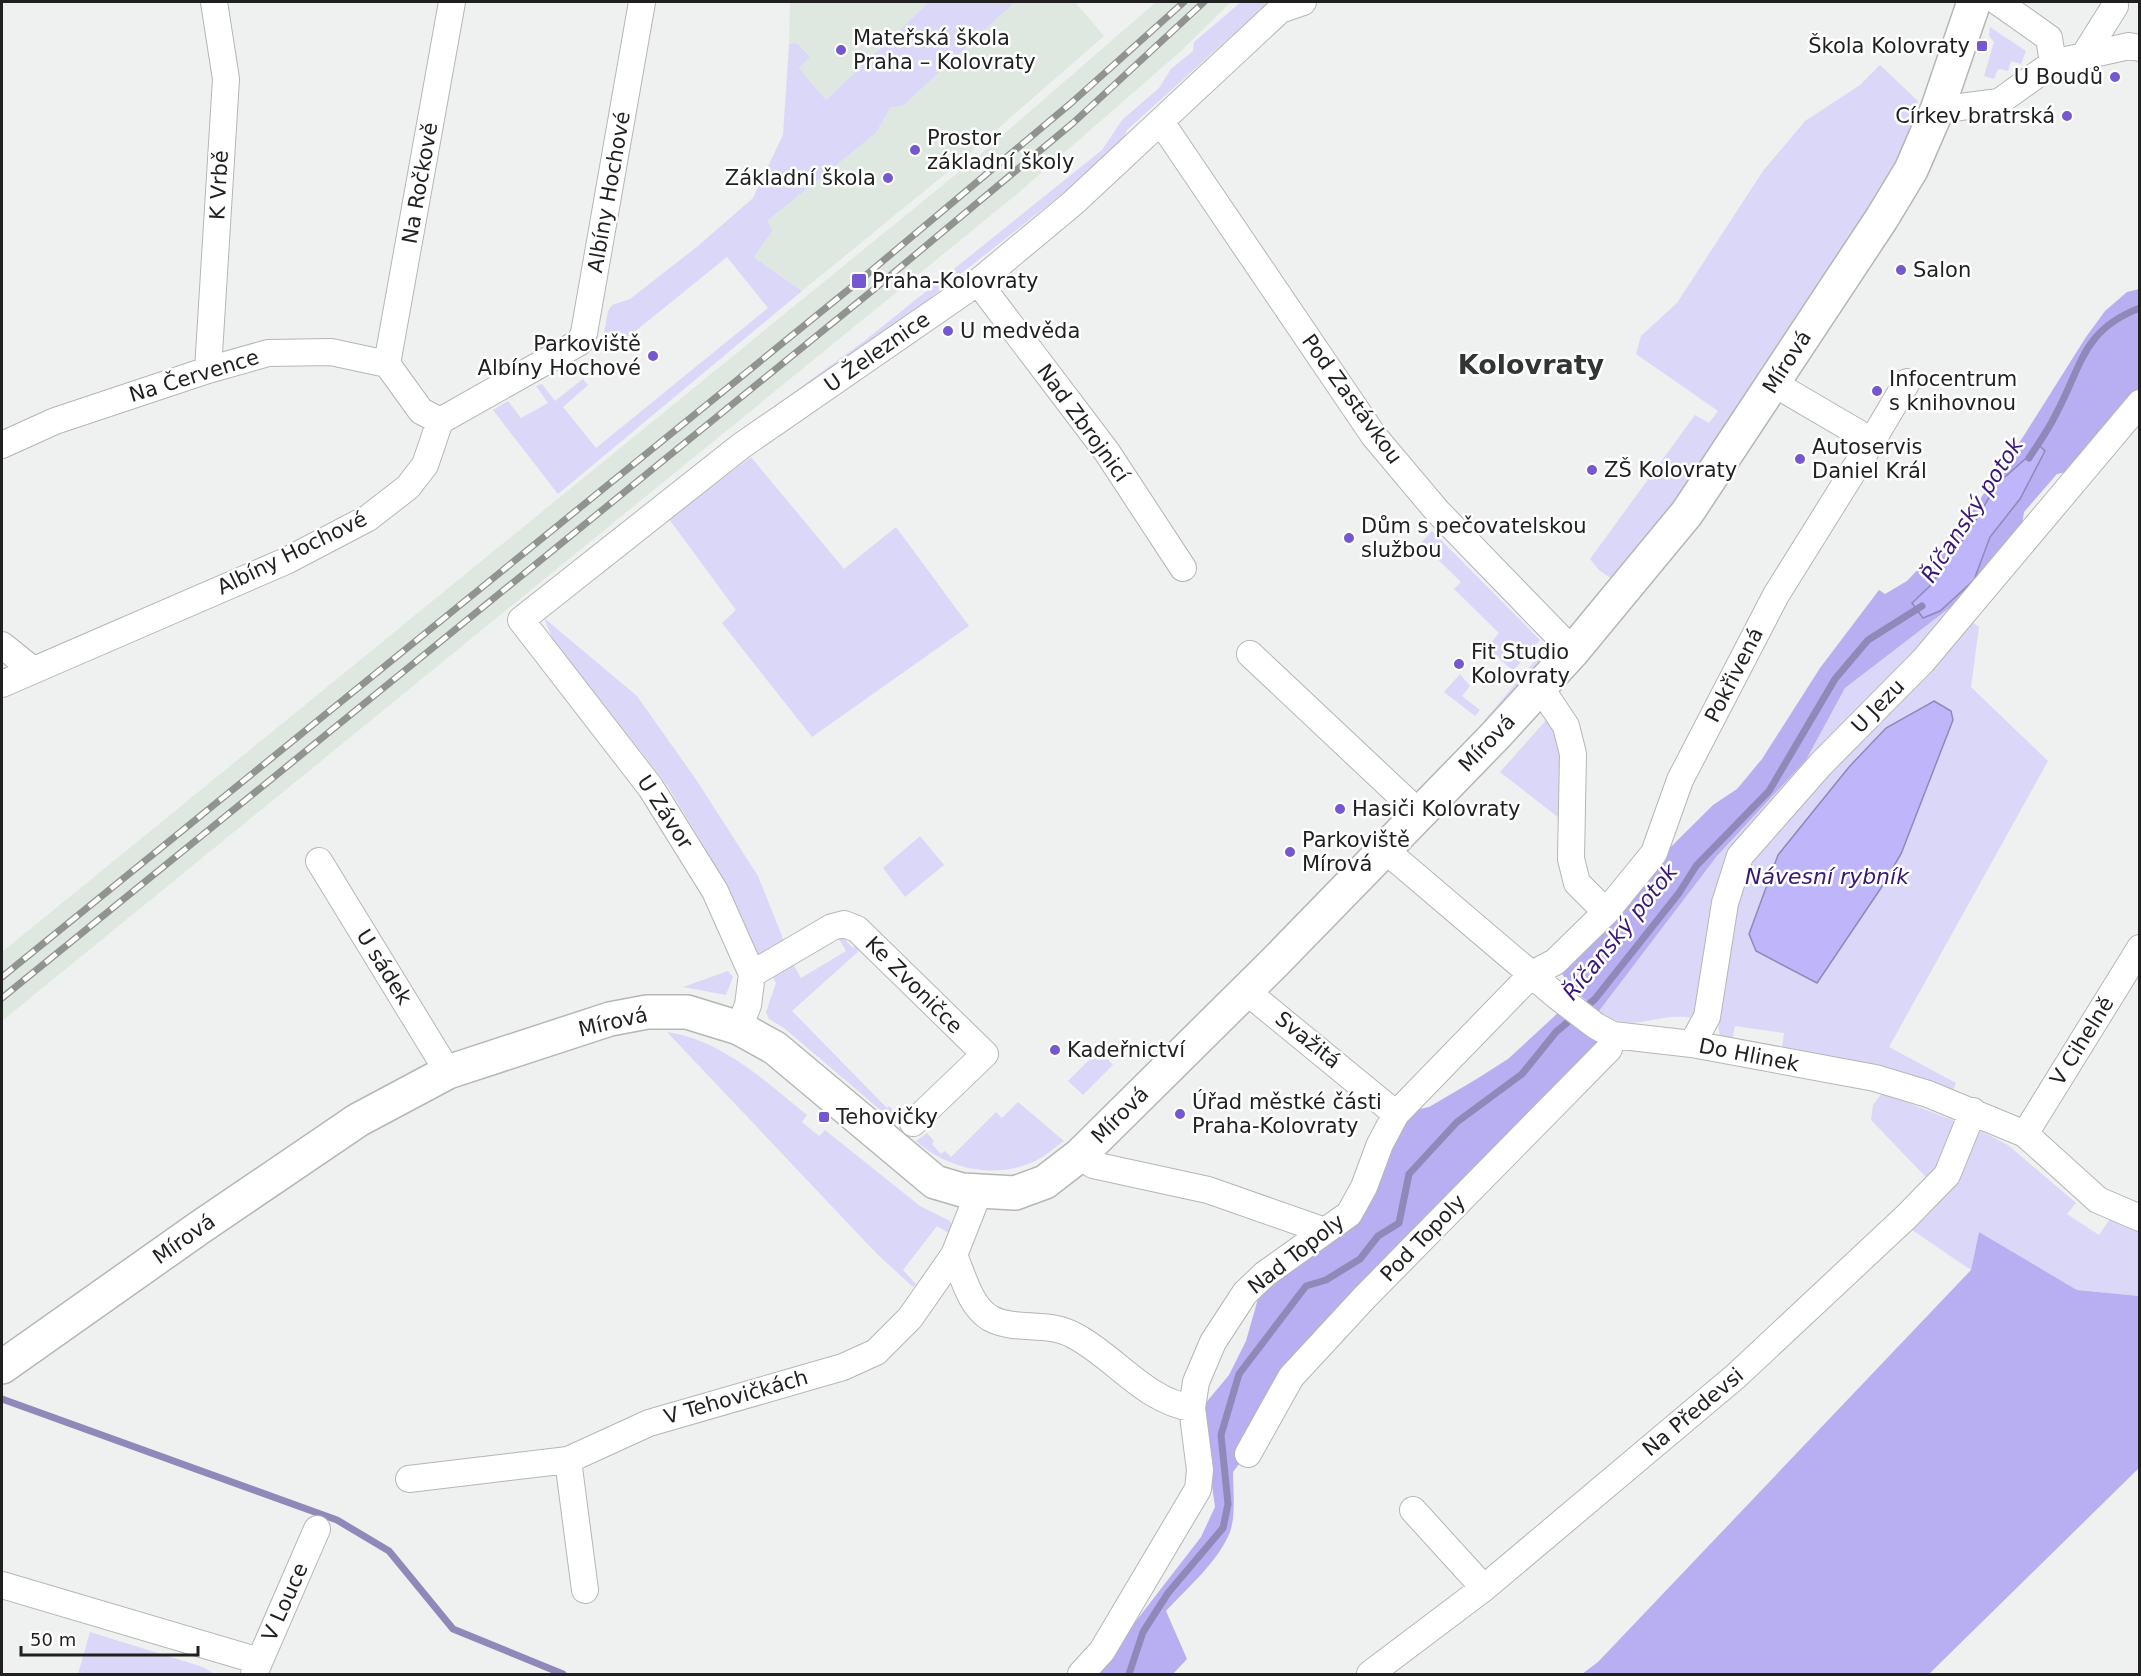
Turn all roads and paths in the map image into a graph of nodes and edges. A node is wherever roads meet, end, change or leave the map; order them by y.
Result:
1 (214, 2) edge
2 (452, 2) edge
3 (642, 2) edge
4 (1303, 2) edge
5 (1974, 2) edge
6 (1998, 2) edge
7 (2115, 6) dead end
8 (2139, 48) edge
9 (2085, 54) junction
10 (2053, 63) junction
11 (1937, 110) junction
12 (1161, 122) junction
13 (978, 282) junction
14 (387, 364) junction
15 (208, 370) junction
16 (1906, 382) dead end
17 (1773, 383) junction
18 (2139, 403) edge
19 (440, 421) junction
20 (1872, 441) junction
21 (2, 445) edge
22 (1183, 568) dead end
23 (521, 620) joint
24 (2, 645) edge
25 (1573, 651) junction
26 (1250, 654) dead end
27 (33, 670) junction
28 (2, 684) edge
29 (1540, 687) junction
30 (1419, 813) junction
31 (1384, 849) junction
32 (319, 861) dead end
33 (1606, 912) junction
34 (2139, 948) edge
35 (752, 974) junction
36 (1532, 974) junction
37 (1246, 991) junction
38 (739, 1028) junction
39 (1604, 1030) junction
40 (1692, 1044) junction
41 (448, 1072) junction
42 (1973, 1111) junction
43 (1396, 1114) junction
44 (913, 1123) dead end
45 (2025, 1134) junction
46 (1080, 1155) junction
47 (979, 1192) junction
48 (2139, 1218) edge
49 (1325, 1231) junction
50 (954, 1255) junction
51 (2, 1367) edge
52 (1192, 1408) junction
53 (1248, 1454) dead end
54 (568, 1460) junction
55 (409, 1479) dead end
56 (1413, 1510) dead end
57 (317, 1529) dead end
58 (2, 1585) edge
59 (1484, 1588) junction
60 (585, 1590) dead end
61 (257, 1668) edge
62 (1081, 1674) edge
63 (1370, 1674) edge

1 - 15 street, K Vrbě
2 - 14 street, Na Ročkově
3 - 19 street, Albíny Hochové
4 - 12 street, U Železnice
5 - 11 street, Mírová
6 - 10 street
7 - 9 street
8 - 9 street
9 - 10 street
10 - 11 street
11 - 17 street, Mírová
12 - 13 street, U Železnice
12 - 25 street, Pod Zastávkou
13 - 22 street, Nad Zbrojnicí
13 - 23 street, U Železnice
14 - 15 street, Na Července
14 - 19 street
15 - 21 street, Na Července
16 - 20 street, Pokřivená
17 - 20 street
17 - 25 street, Mírová
18 - 40 street, U Jezu
19 - 27 street, Albíny Hochové
20 - 33 street, Pokřivená
23 - 35 street, U Závor
24 - 27 street
25 - 29 street, Mírová
26 - 30 street
27 - 28 street, Albíny Hochové
29 - 30 street, Mírová
29 - 33 street
30 - 31 street, Mírová
31 - 36 street
31 - 37 street, Mírová
32 - 41 street, U sádek
33 - 36 street, Pokřivená
34 - 45 street, V Cihelně
35 - 38 street
35 - 44 street, Ke Zvoničce
36 - 39 street
36 - 43 street, Nad Topoly
37 - 43 street, Svažitá
37 - 46 street, Mírová
38 - 41 street, Mírová
38 - 47 street, Mírová
39 - 40 street, Do Hlinek
39 - 53 street, Pod Topoly
40 - 42 street, Do Hlinek
41 - 51 street, Mírová
42 - 45 street, Do Hlinek
42 - 59 street, Na Předevsi
43 - 49 street, Nad Topoly
45 - 48 street, Do Hlinek
46 - 47 street, Mírová
46 - 49 street
47 - 50 street, V Tehovičkách
49 - 52 street, Nad Topoly
50 - 52 street
50 - 54 street, V Tehovičkách
52 - 62 street, Nad Topoly
54 - 55 street, V Tehovičkách
54 - 60 street
56 - 59 street
57 - 61 street, V Louce
58 - 61 street
59 - 63 street, Na Předevsi

